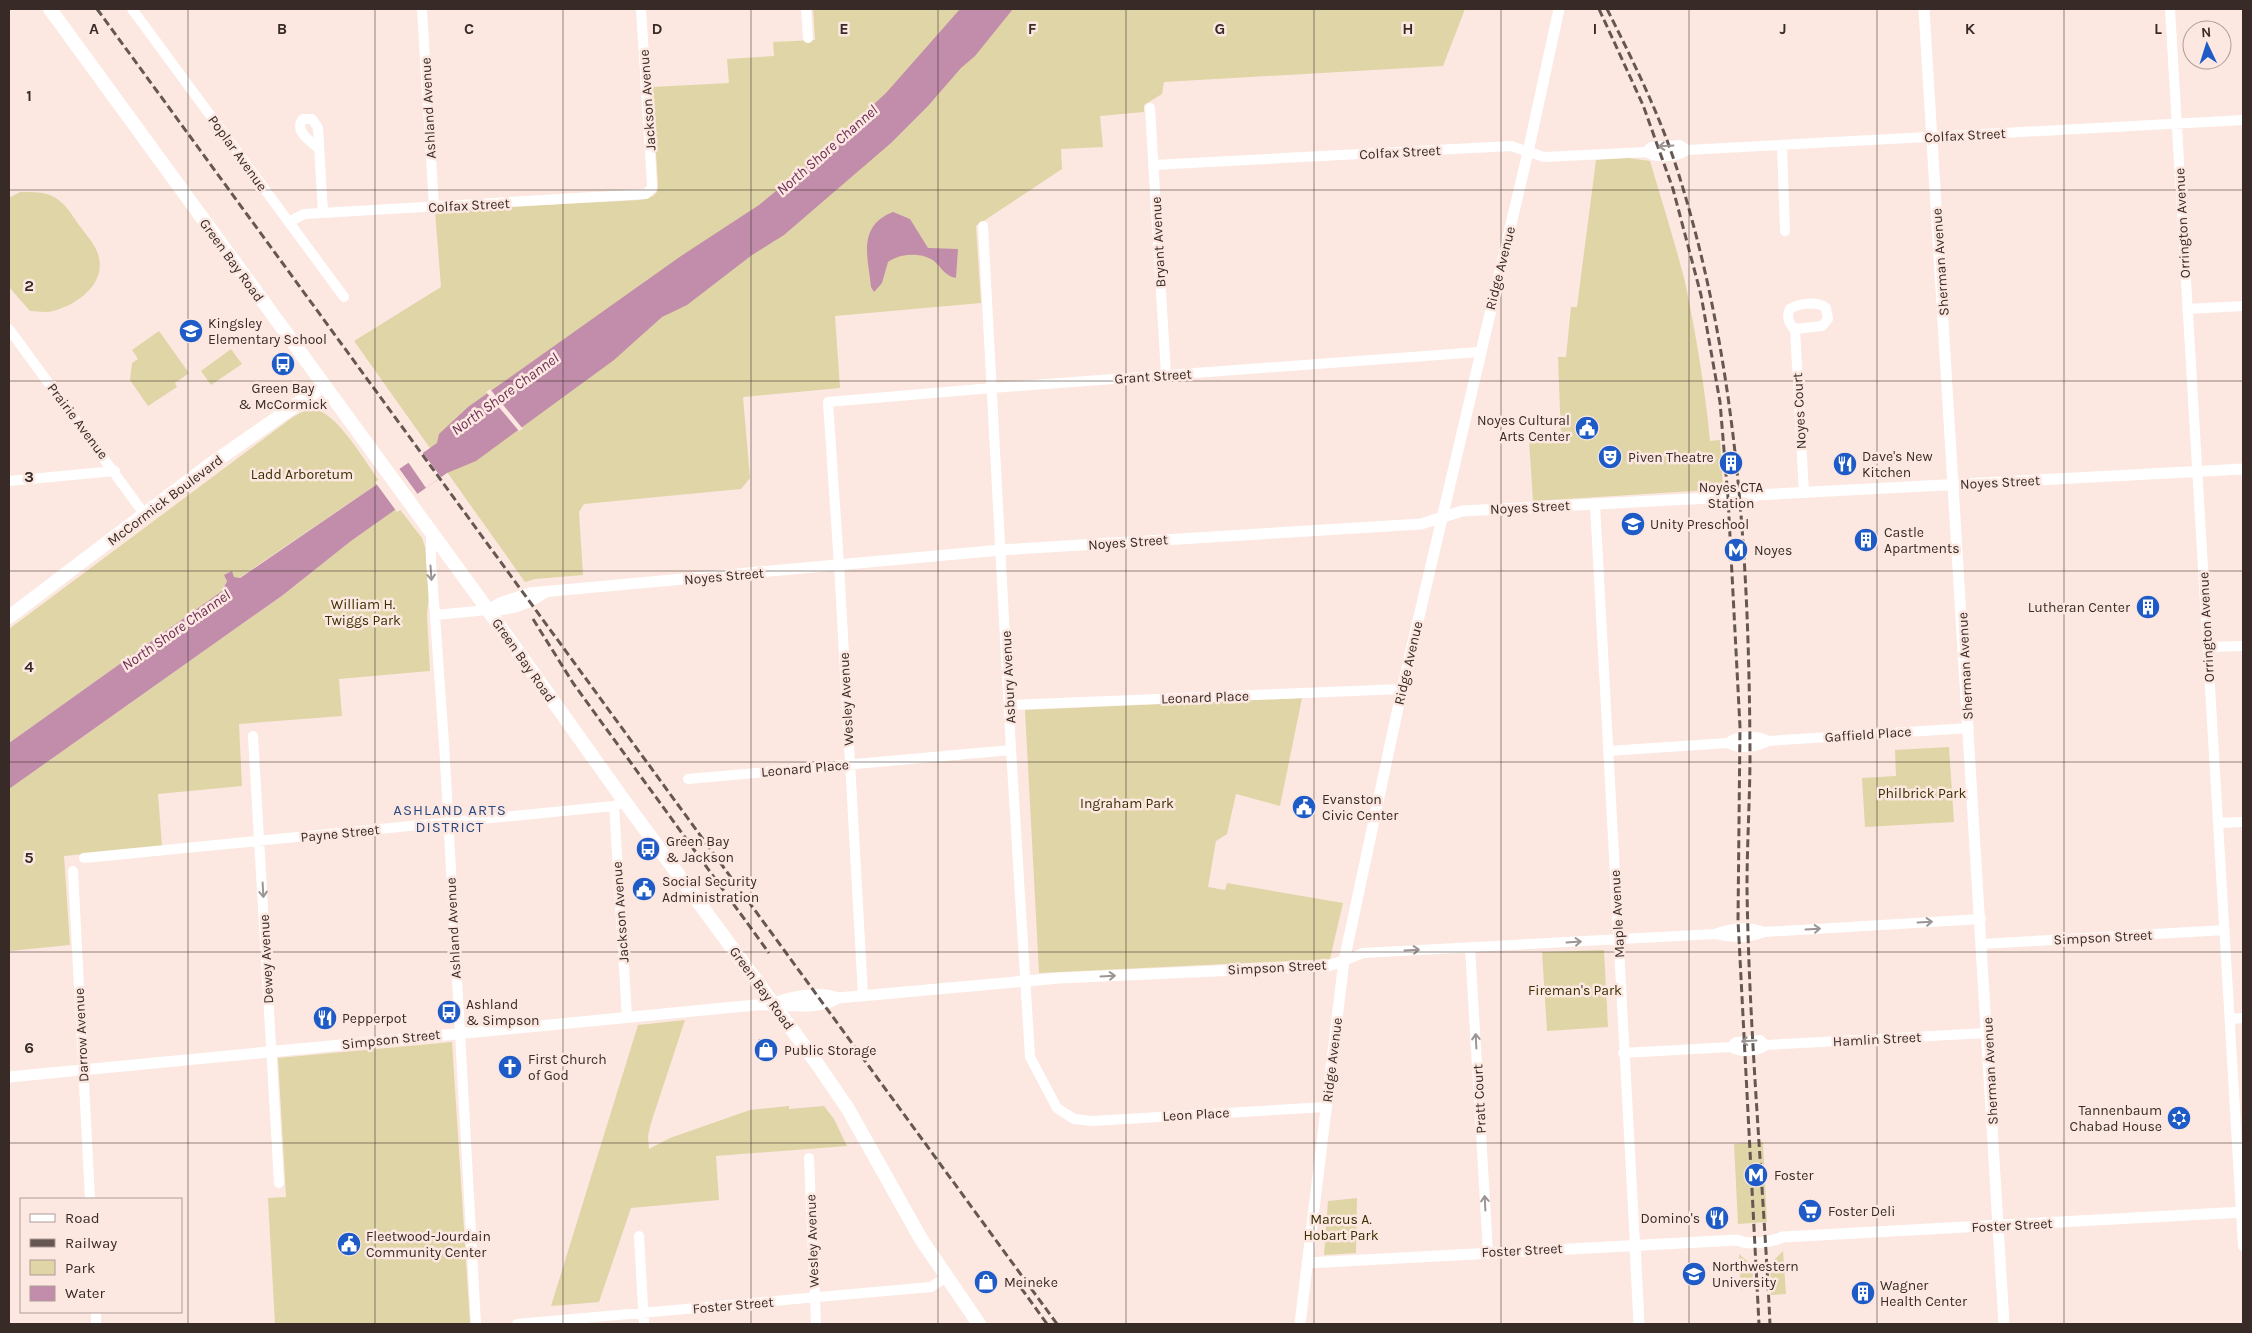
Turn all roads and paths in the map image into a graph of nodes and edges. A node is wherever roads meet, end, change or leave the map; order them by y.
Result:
1 (50, 9) edge
2 (132, 9) edge
3 (422, 9) edge
4 (641, 9) edge
5 (806, 9) edge
6 (1559, 9) edge
7 (1924, 9) edge
8 (2170, 9) edge
9 (808, 38) dead end
10 (1150, 108) dead end
11 (2243, 120) edge
12 (2176, 124) junction
13 (1932, 137) junction
14 (1782, 145) junction
15 (319, 149) dead end
16 (1528, 152) junction
17 (1153, 165) junction
18 (650, 191) joint
19 (434, 207) junction
20 (323, 213) junction
21 (289, 222) junction
22 (983, 226) dead end
23 (1785, 231) dead end
24 (344, 297) dead end
25 (2243, 306) edge
26 (2187, 308) junction
27 (9, 329) edge
28 (1795, 329) dead end
29 (1479, 352) junction
30 (1166, 375) junction
31 (323, 386) junction
32 (992, 388) junction
33 (828, 402) joint
34 (2243, 469) edge
35 (115, 471) junction
36 (2197, 472) junction
37 (9, 481) edge
38 (1955, 485) junction
39 (1804, 493) junction
40 (1595, 504) junction
41 (145, 515) junction
42 (1442, 518) junction
43 (431, 532) junction
44 (1001, 550) junction
45 (839, 565) junction
46 (488, 610) junction
47 (435, 615) junction
48 (9, 617) edge
49 (2243, 646) edge
50 (2208, 648) junction
51 (1402, 689) junction
52 (1009, 706) junction
53 (1969, 728) junction
54 (253, 736) dead end
55 (1011, 750) junction
56 (1608, 751) junction
57 (850, 764) junction
58 (688, 779) dead end
59 (619, 804) junction
60 (2243, 822) edge
61 (448, 823) junction
62 (2218, 823) junction
63 (260, 841) junction
64 (84, 858) dead end
65 (73, 871) dead end
66 (1981, 919) junction
67 (2224, 930) junction
68 (1618, 939) junction
69 (1982, 944) junction
70 (1470, 947) junction
71 (1344, 961) junction
72 (1025, 980) junction
73 (863, 995) junction
74 (774, 1003) junction
75 (628, 1017) junction
76 (2243, 1018) edge
77 (2230, 1019) junction
78 (459, 1032) junction
79 (1987, 1032) junction
80 (272, 1051) junction
81 (1623, 1052) junction
82 (83, 1070) junction
83 (9, 1077) edge
84 (1326, 1107) junction
85 (1066, 1116) joint
86 (809, 1158) dead end
87 (280, 1183) dead end
88 (90, 1198) edge
89 (2242, 1212) edge
90 (1999, 1226) junction
91 (639, 1236) dead end
92 (1635, 1245) junction
93 (2243, 1246) edge
94 (1488, 1252) junction
95 (1307, 1263) junction
96 (946, 1277) junction
97 (815, 1297) junction
98 (644, 1313) junction
99 (476, 1324) edge
100 (516, 1324) edge
101 (644, 1324) edge
102 (816, 1324) edge
103 (979, 1324) edge
104 (1300, 1324) edge
105 (1639, 1324) edge
106 (2004, 1324) edge

1 - 31 main road, Green Bay Road
2 - 21 street, Poplar Avenue
3 - 19 street, Ashland Avenue
4 - 18 street, Jackson Avenue
5 - 9 street
6 - 16 street, Ridge Avenue
7 - 13 street, Sherman Avenue
8 - 12 street, Orrington Avenue
10 - 17 street, Bryant Avenue
11 - 12 street, Colfax Street
12 - 13 street, Colfax Street
12 - 26 street, Orrington Avenue
13 - 14 street, Colfax Street
13 - 38 street, Sherman Avenue
14 - 16 street, Colfax Street
14 - 23 street
15 - 20 street
16 - 17 street, Colfax Street
16 - 29 street, Ridge Avenue
17 - 30 street, Bryant Avenue
18 - 19 street, Colfax Street
19 - 20 street, Colfax Street
20 - 21 street, Colfax Street
21 - 24 street, Poplar Avenue
22 - 32 street, Asbury Avenue
25 - 26 street
26 - 36 street, Orrington Avenue
27 - 35 street, Prairie Avenue
28 - 39 street, Noyes Court
29 - 30 street, Grant Street
29 - 42 street, Ridge Avenue
30 - 32 street, Grant Street
31 - 41 main road, McCormick Boulevard
31 - 43 main road, Green Bay Road
32 - 33 street, Grant Street
32 - 44 street, Asbury Avenue
33 - 45 street, Wesley Avenue
34 - 36 street, Noyes Street
35 - 37 street
35 - 41 street, Prairie Avenue
36 - 38 street, Noyes Street
36 - 50 street, Orrington Avenue
38 - 39 street, Noyes Street
38 - 53 street, Sherman Avenue
39 - 40 street, Noyes Street
40 - 42 street, Noyes Street
40 - 56 street, Maple Avenue
41 - 48 main road, McCormick Boulevard
42 - 44 street, Noyes Street
42 - 51 street, Ridge Avenue
43 - 46 main road, Green Bay Road
43 -> 47 street, Ashland Avenue
44 - 45 street, Noyes Street
44 - 52 street, Asbury Avenue
45 - 46 street, Noyes Street
45 - 57 street, Wesley Avenue
46 - 47 street, Noyes Street
46 - 59 main road, Green Bay Road
47 - 61 street, Ashland Avenue
49 - 50 street
50 - 62 street, Orrington Avenue
51 - 52 street, Leonard Place
51 - 71 street, Ridge Avenue
52 - 55 street, Asbury Avenue
53 - 56 street, Gaffield Place
53 - 66 street, Sherman Avenue
54 - 63 street, Dewey Avenue
55 - 57 street, Leonard Place
55 - 72 street, Asbury Avenue
56 - 68 street, Maple Avenue
57 - 58 street, Leonard Place
57 - 73 street, Wesley Avenue
59 - 61 street, Payne Street
59 - 74 main road, Green Bay Road
59 - 75 street, Jackson Avenue
60 - 62 street
61 - 63 street, Payne Street
61 - 78 street, Ashland Avenue
62 - 67 street, Orrington Avenue
63 - 64 street, Payne Street
63 -> 80 street, Dewey Avenue
65 - 82 street, Darrow Avenue
68 -> 66 street, Simpson Street
66 - 69 street, Sherman Avenue
67 - 69 street, Simpson Street
67 - 77 street, Orrington Avenue
70 -> 68 street, Simpson Street
68 - 81 street, Maple Avenue
69 - 79 street, Sherman Avenue
71 -> 70 street, Simpson Street
94 -> 70 street, Pratt Court
72 -> 71 street, Simpson Street
71 - 84 street, Ridge Avenue
72 - 73 street, Simpson Street
72 - 85 street, Asbury Avenue
73 - 74 street, Simpson Street
74 - 75 street, Simpson Street
74 - 96 main road, Green Bay Road
75 - 78 street, Simpson Street
76 - 77 street
77 - 89 street, Orrington Avenue
78 - 80 street, Simpson Street
78 - 99 street, Ashland Avenue
79 - 81 street, Hamlin Street
79 - 90 street, Sherman Avenue
80 - 82 street, Simpson Street
80 - 87 street, Dewey Avenue
81 - 92 street, Maple Avenue
82 - 83 street, Simpson Street
82 - 88 street, Darrow Avenue
84 - 85 street, Leon Place
84 - 95 street, Ridge Avenue
86 - 97 street, Wesley Avenue
89 - 90 street, Foster Street
89 - 93 street, Orrington Avenue
90 - 92 street, Foster Street
90 - 106 street, Sherman Avenue
91 - 98 street
92 - 94 street, Foster Street
92 - 105 street, Maple Avenue
94 - 95 street, Foster Street
95 - 104 street, Ridge Avenue
96 - 97 street, Foster Street
96 - 103 main road, Green Bay Road
97 - 98 street, Foster Street
97 - 102 street, Wesley Avenue
98 - 100 street, Foster Street
98 - 101 street

